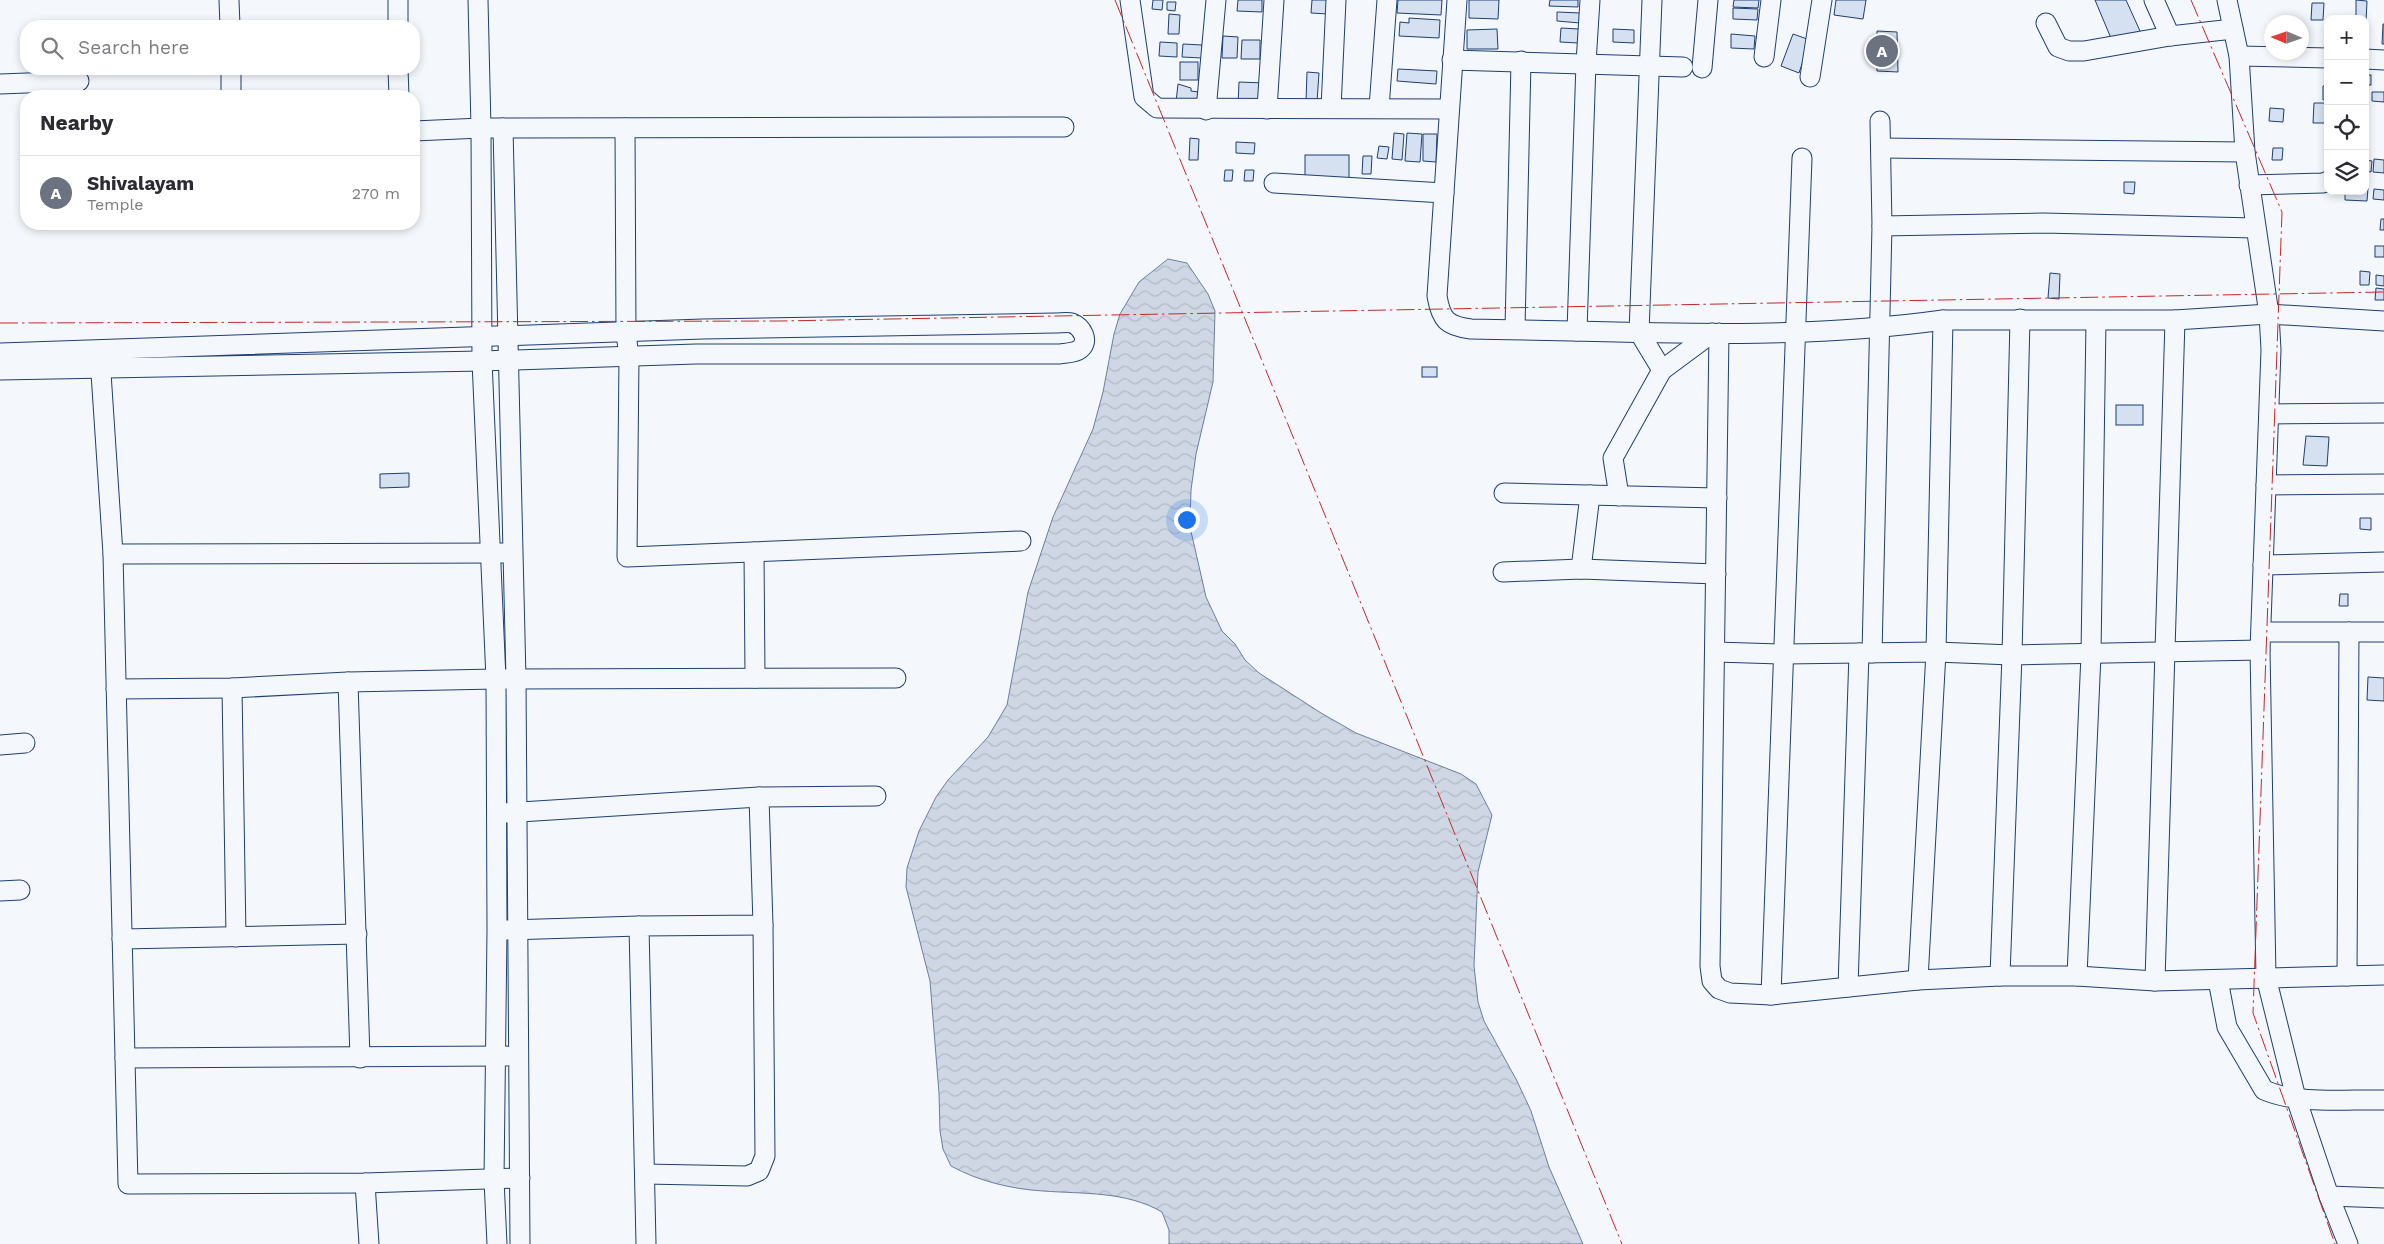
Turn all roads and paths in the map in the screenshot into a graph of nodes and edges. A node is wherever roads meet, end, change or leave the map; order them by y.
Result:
1 (230, 0) edge
2 (398, 0) edge
3 (478, 0) edge
4 (1130, 0) edge
5 (1216, 0) edge
6 (1274, 0) edge
7 (1336, 0) edge
8 (1387, 0) edge
9 (1457, 0) edge
10 (1590, 0) edge
11 (1652, 0) edge
12 (1708, 0) edge
13 (1770, 0) edge
14 (1822, 0) edge
15 (2154, 0) edge
16 (2227, 0) edge
17 (230, 20) edge
18 (398, 20) edge
19 (2046, 23) dead end
20 (2233, 28) junction
21 (2170, 36) junction
22 (2239, 56) junction
23 (1764, 57) dead end
24 (2324, 58) edge
25 (1452, 60) junction
26 (2369, 60) edge
27 (2384, 60) edge
28 (1520, 61) junction
29 (1586, 63) junction
30 (1648, 66) junction
31 (231, 75) edge
32 (398, 75) edge
33 (1810, 77) dead end
34 (79, 81) dead end
35 (0, 84) edge
36 (231, 90) edge
37 (399, 90) edge
38 (1331, 108) junction
39 (1379, 108) junction
40 (1267, 109) junction
41 (1449, 109) junction
42 (1206, 110) junction
43 (1880, 121) dead end
44 (1064, 127) dead end
45 (481, 128) junction
46 (503, 128) junction
47 (625, 128) junction
48 (420, 131) edge
49 (1881, 148) junction
50 (2245, 152) junction
51 (1802, 158) dead end
52 (1274, 183) dead end
53 (2324, 183) edge
54 (2248, 185) junction
55 (1444, 194) junction
56 (1882, 226) junction
57 (2255, 228) junction
58 (2269, 314) junction
59 (2020, 319) junction
60 (1943, 320) junction
61 (2175, 320) junction
62 (2096, 321) junction
63 (2384, 321) edge
64 (1515, 329) junction
65 (1881, 329) junction
66 (1577, 330) junction
67 (1639, 332) junction
68 (626, 333) junction
69 (1715, 333) junction
70 (1795, 333) junction
71 (509, 336) junction
72 (483, 337) junction
73 (99, 349) junction
74 (0, 353) edge
75 (629, 356) junction
76 (510, 360) junction
77 (482, 361) junction
78 (100, 369) junction
79 (0, 370) edge
80 (1662, 370) junction
81 (2384, 413) edge
82 (2270, 414) junction
83 (2384, 484) edge
84 (2266, 485) junction
85 (1504, 493) dead end
86 (1590, 495) junction
87 (1619, 496) junction
88 (1717, 498) junction
89 (1021, 541) dead end
90 (514, 552) junction
91 (754, 552) junction
92 (113, 554) junction
93 (492, 554) junction
94 (2384, 562) edge
95 (2264, 564) junction
96 (1581, 569) junction
97 (1503, 572) dead end
98 (1716, 574) junction
99 (2348, 632) junction
100 (2384, 632) edge
101 (2262, 641) junction
102 (1716, 652) junction
103 (1936, 652) junction
104 (2166, 652) junction
105 (1866, 653) junction
106 (1784, 654) junction
107 (2091, 654) junction
108 (2012, 655) junction
109 (755, 678) junction
110 (896, 678) dead end
111 (496, 679) junction
112 (516, 679) junction
113 (348, 682) junction
114 (232, 688) junction
115 (116, 689) junction
116 (25, 743) dead end
117 (0, 745) edge
118 (876, 796) dead end
119 (759, 797) junction
120 (517, 812) junction
121 (495, 813) junction
122 (20, 890) dead end
123 (0, 891) edge
124 (763, 925) junction
125 (639, 926) junction
126 (517, 930) junction
127 (497, 931) junction
128 (357, 934) junction
129 (236, 937) junction
130 (122, 939) junction
131 (2384, 975) edge
132 (2000, 976) junction
133 (2077, 976) junction
134 (2346, 976) junction
135 (2266, 977) junction
136 (1918, 980) junction
137 (2218, 980) junction
138 (2155, 981) junction
139 (1848, 987) junction
140 (1772, 995) junction
141 (494, 1056) junction
142 (518, 1056) junction
143 (125, 1058) junction
144 (360, 1058) junction
145 (2296, 1098) junction
146 (2384, 1100) edge
147 (645, 1174) junction
148 (520, 1178) junction
149 (494, 1180) junction
150 (365, 1183) junction
151 (2328, 1196) junction
152 (2384, 1198) edge
153 (369, 1244) edge
154 (497, 1244) edge
155 (520, 1244) edge
156 (646, 1244) edge
157 (2348, 1244) edge

1 - 17 street
2 - 18 street
3 - 45 street
4 - 42 street
5 - 42 street
6 - 40 street
7 - 38 street
8 - 39 street
9 - 25 street
10 - 29 street
11 - 30 street
12 - 30 street
13 - 23 street
14 - 33 street
15 - 21 street
16 - 20 street
19 - 21 street
20 - 21 street
20 - 22 street
22 - 24 street
22 - 50 street
25 - 28 street
25 - 41 street
26 - 27 street
28 - 29 street
28 - 64 street
29 - 30 street
29 - 66 street
30 - 67 street
31 - 36 street
32 - 37 street
34 - 35 street
38 - 39 street
38 - 40 street
39 - 41 street
40 - 42 street
41 - 55 street
43 - 49 street
44 - 47 street
45 - 46 street
45 - 48 street
45 - 72 street
46 - 47 street
46 - 71 street
47 - 68 street
49 - 50 street
49 - 56 street
50 - 54 street
51 - 70 street
52 - 55 street
53 - 54 street
54 - 57 street
55 - 64 street
56 - 57 street
56 - 65 street
57 - 58 street
58 - 61 street
58 - 63 street
58 - 82 street
59 - 60 street
59 - 62 street
59 - 108 street
60 - 65 street
60 - 103 street
61 - 62 street
61 - 104 street
62 - 107 street
64 - 66 street
65 - 70 street
65 - 105 street
66 - 67 street
67 - 69 street
67 - 80 street
68 - 71 street
68 - 75 street
68 - 75 street
69 - 70 street
69 - 80 street
69 - 88 street
70 - 106 street
71 - 72 street
71 - 76 street
72 - 73 street
72 - 77 street
73 - 74 street
73 - 78 street
75 - 76 street
75 - 91 street
76 - 77 street
76 - 90 street
77 - 78 street
77 - 93 street
78 - 79 street
78 - 92 street
80 - 87 street
81 - 82 street
82 - 84 street
83 - 84 street
84 - 95 street
85 - 86 street
86 - 87 street
86 - 96 street
87 - 88 street
88 - 98 street
89 - 91 street
90 - 93 street
90 - 112 street
91 - 109 street
92 - 93 street
92 - 115 street
93 - 111 street
94 - 95 street
95 - 101 street
96 - 97 street
96 - 98 street
98 - 102 street
99 - 100 street
99 - 101 street
99 - 134 street
101 - 104 street
101 - 135 street
102 - 106 street
102 - 140 street
103 - 105 street
103 - 108 street
103 - 136 street
104 - 107 street
104 - 138 street
105 - 106 street
105 - 139 street
106 - 140 street
107 - 108 street
107 - 133 street
108 - 132 street
109 - 110 street
109 - 112 street
111 - 112 street
111 - 113 street
111 - 121 street
112 - 120 street
113 - 114 street
113 - 128 street
114 - 115 street
114 - 129 street
115 - 130 street
116 - 117 street
118 - 119 street
119 - 120 street
119 - 124 street
120 - 121 street
120 - 126 street
121 - 127 street
122 - 123 street
124 - 125 street
124 - 147 street
125 - 126 street
125 - 147 street
126 - 127 street
126 - 142 street
127 - 141 street
128 - 129 street
128 - 144 street
129 - 130 street
130 - 143 street
131 - 134 street
132 - 133 street
132 - 136 street
133 - 138 street
134 - 135 street
135 - 137 street
135 - 145 street
136 - 139 street
137 - 138 street
137 - 145 street
139 - 140 street
141 - 142 street
141 - 144 street
141 - 149 street
142 - 148 street
143 - 144 street
143 - 150 street
145 - 146 street
145 - 151 street
147 - 156 street
148 - 149 street
148 - 155 street
149 - 150 street
149 - 154 street
150 - 153 street
151 - 152 street
151 - 157 street

